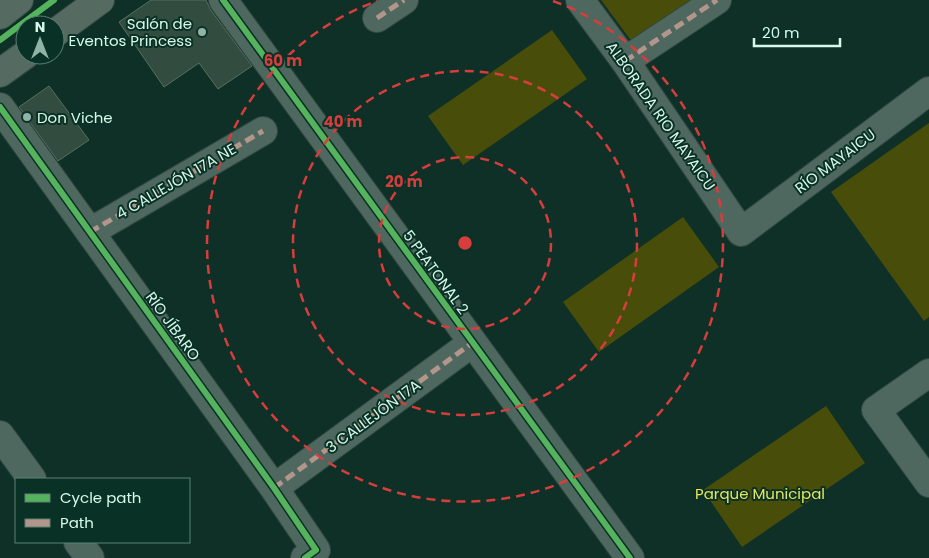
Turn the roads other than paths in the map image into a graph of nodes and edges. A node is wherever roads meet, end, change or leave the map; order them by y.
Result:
1 (19, 0) edge
2 (100, 0) edge
3 (222, 0) edge
4 (404, 0) edge
5 (580, 0) edge
6 (717, 0) edge
7 (0, 15) edge
8 (377, 18) dead end
9 (65, 26) edge
10 (625, 61) junction
11 (15, 62) edge
12 (0, 73) edge
13 (929, 90) edge
14 (0, 108) edge
15 (263, 131) dead end
16 (90, 232) junction
17 (741, 232) joint
18 (472, 343) junction
19 (929, 373) edge
20 (0, 435) edge
21 (31, 478) edge
22 (929, 483) edge
23 (274, 488) junction
24 (79, 543) edge
25 (90, 558) edge
26 (305, 558) edge
27 (630, 558) edge

1 - 7 main road
2 - 9 main road
3 - 18 street, 5 PEATONAL 2
4 - 8 street
5 - 10 street, ALBORADA RIO MAYAICU
6 - 10 street
10 - 17 street, ALBORADA RIO MAYAICU
11 - 12 main road
13 - 17 street, RÍO MAYAICU
14 - 16 street, RÍO JÍBARO
15 - 16 street, 4 CALLEJÓN 17A NE
16 - 23 street, RÍO JÍBARO
18 - 23 street, 3 CALLEJÓN 17A
18 - 27 street, 5 PEATONAL 2
19 - 22 street
20 - 21 street
23 - 26 street, RÍO JÍBARO
24 - 25 street

